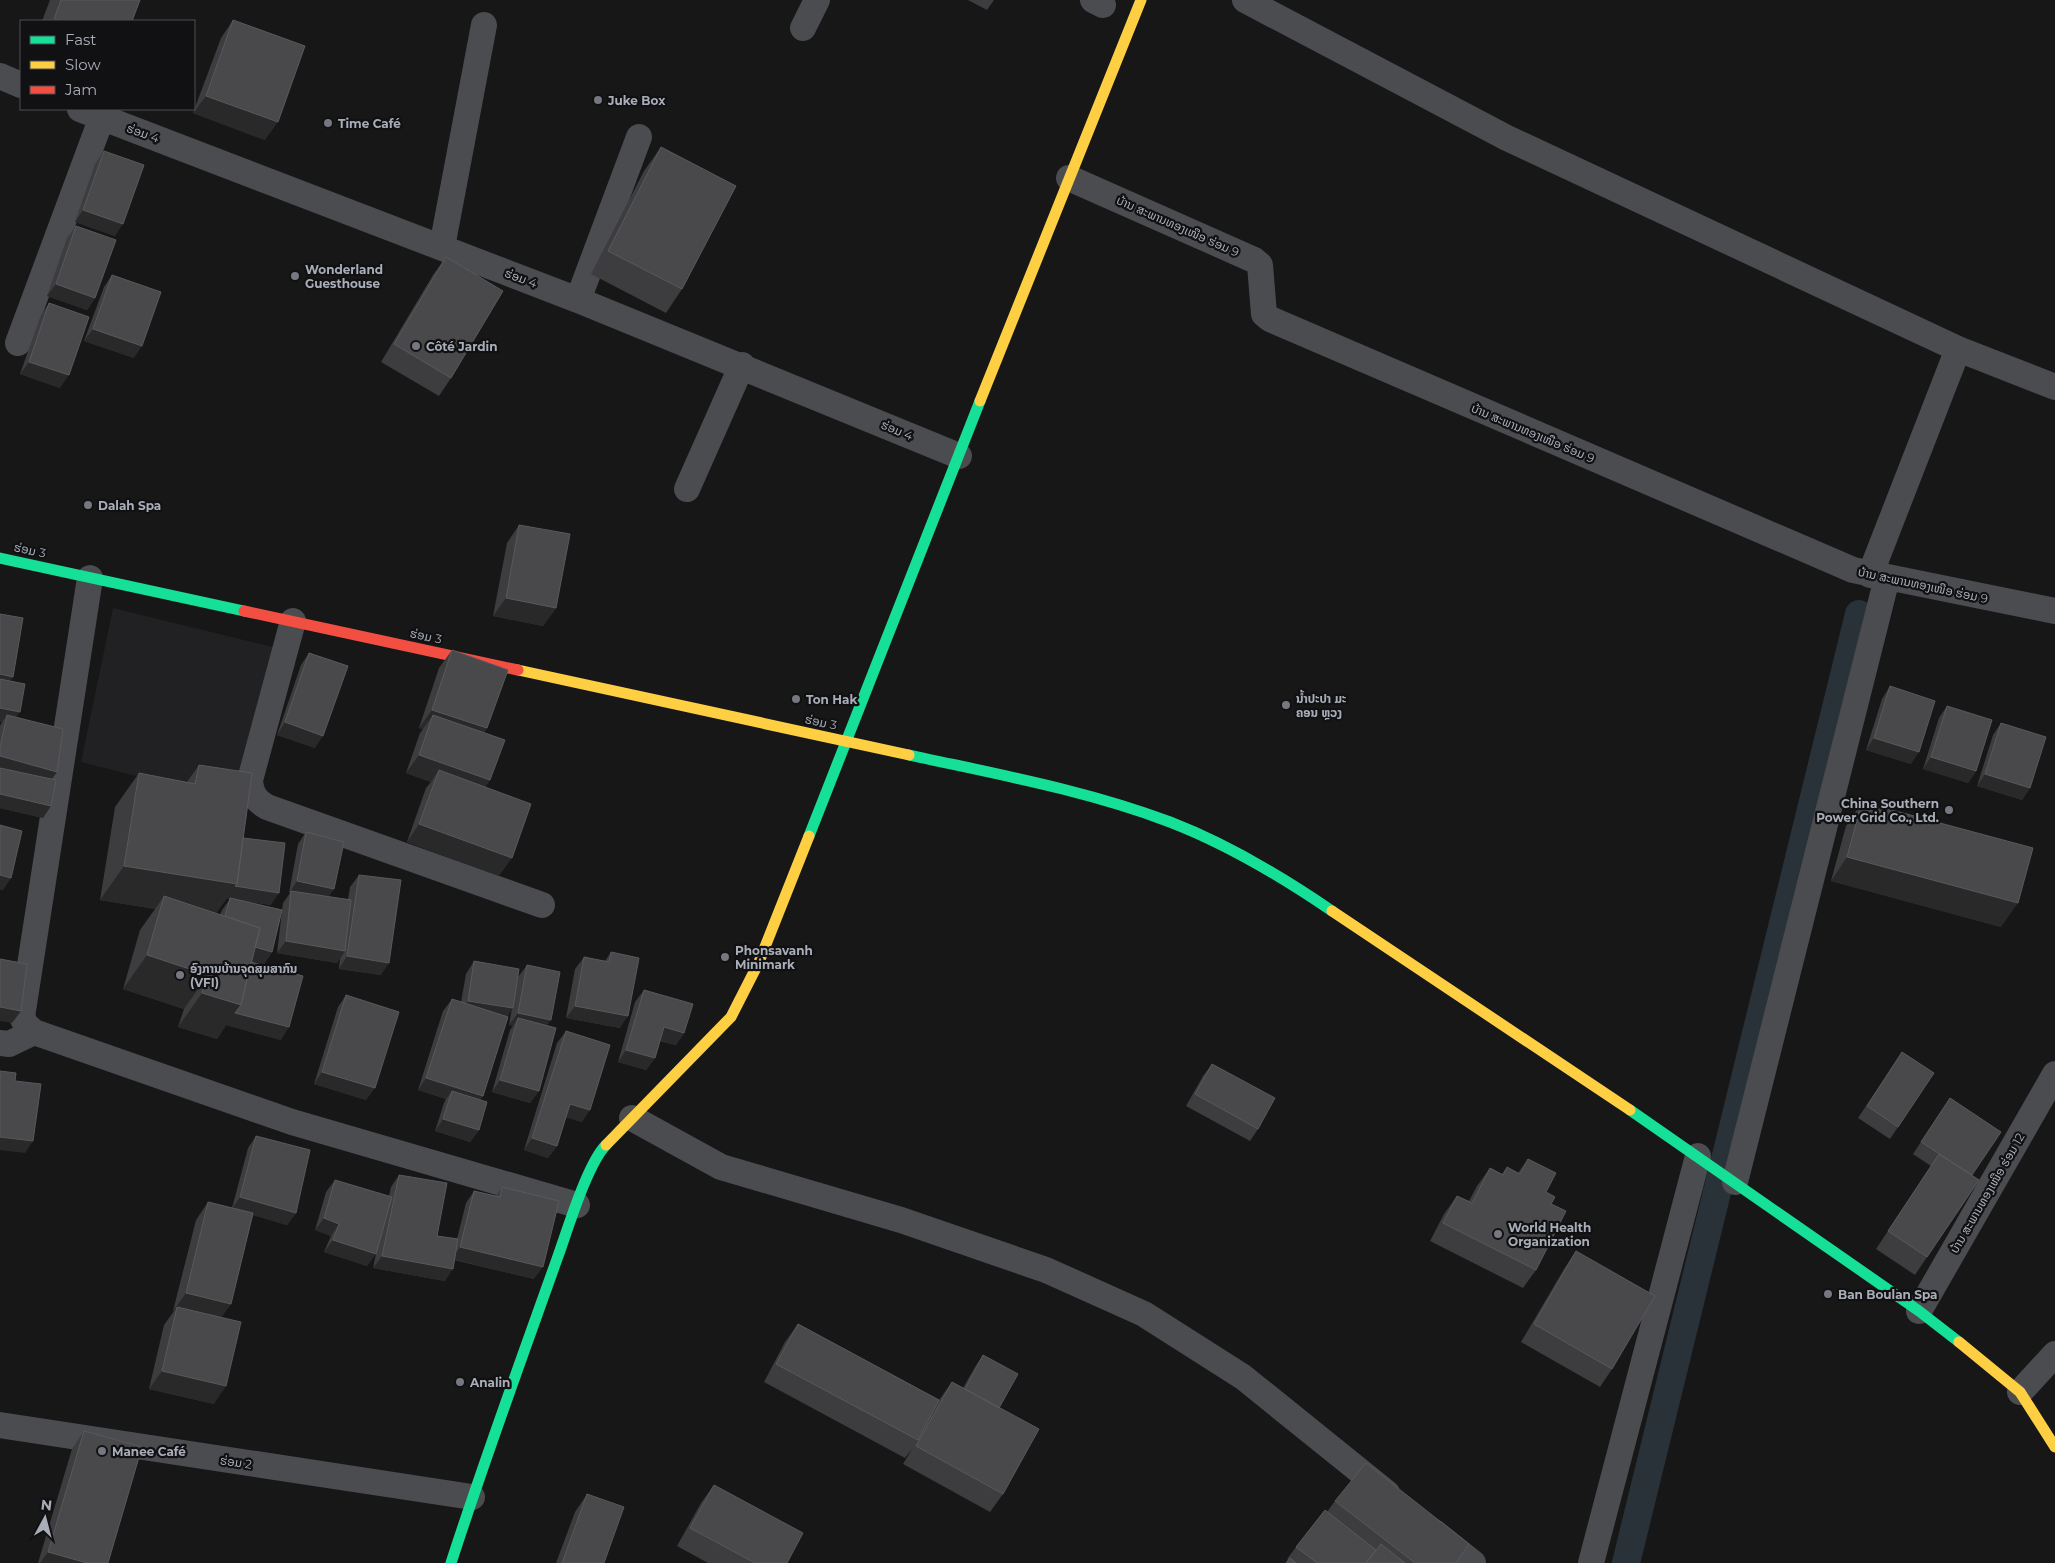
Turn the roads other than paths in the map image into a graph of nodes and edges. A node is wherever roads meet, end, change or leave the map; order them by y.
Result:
1 (817, 0) edge
2 (1141, 0) edge
3 (1245, 0) edge
4 (484, 25) dead end
5 (803, 28) dead end
6 (0, 76) edge
7 (20, 85) edge
8 (91, 113) edge
9 (638, 137) dead end
10 (1069, 178) junction
11 (442, 247) junction
12 (578, 300) junction
13 (18, 343) dead end
14 (1958, 349) junction
15 (742, 366) junction
16 (2055, 387) edge
17 (959, 456) junction
18 (687, 489) dead end
19 (0, 558) edge
20 (1879, 577) junction
21 (90, 578) junction
22 (2055, 611) edge
23 (293, 621) junction
24 (846, 741) junction
25 (542, 905) dead end
26 (34, 1032) junction
27 (0, 1042) edge
28 (2055, 1074) edge
29 (632, 1118) junction
30 (1698, 1156) junction
31 (1735, 1182) junction
32 (578, 1205) junction
33 (1919, 1311) junction
34 (2055, 1354) edge
35 (2020, 1392) junction
36 (0, 1425) edge
37 (2055, 1447) edge
38 (472, 1497) junction
39 (454, 1561) edge
40 (1473, 1563) edge
41 (1591, 1563) edge

1 - 5 street
2 - 10 street
3 - 14 street
4 - 11 street
6 - 7 street
8 - 11 street, ຮ່ອມ 4
8 - 13 street
9 - 12 street
10 - 17 street
10 - 20 street, ບ້ານ ສະພານທອງເໜືອ ຮ່ອມ 9
11 - 12 street, ຮ່ອມ 4
12 - 15 street, ຮ່ອມ 4
14 - 16 street
14 - 20 street
15 - 17 street, ຮ່ອມ 4
15 - 18 street
17 - 24 street
19 - 21 street, ຮ່ອມ 3
20 - 22 street, ບ້ານ ສະພານທອງເໜືອ ຮ່ອມ 9
20 - 31 street
21 - 23 street, ຮ່ອມ 3
21 - 26 street
23 - 24 street, ຮ່ອມ 3
23 - 25 street
24 - 29 street
24 - 30 street, ຮ່ອມ 3
26 - 27 street
26 - 32 street
28 - 33 street, ບ້ານ ສະພານທອງເໜືອ ຮ່ອມ 12
29 - 32 street
29 - 40 street
30 - 31 street, ຮ່ອມ 3
30 - 41 street
31 - 33 street, ຮ່ອມ 3
32 - 38 street
33 - 35 street, ຮ່ອມ 3
34 - 35 street
35 - 37 street, ຮ່ອມ 3
36 - 38 street, ຮ່ອມ 2
38 - 39 street

